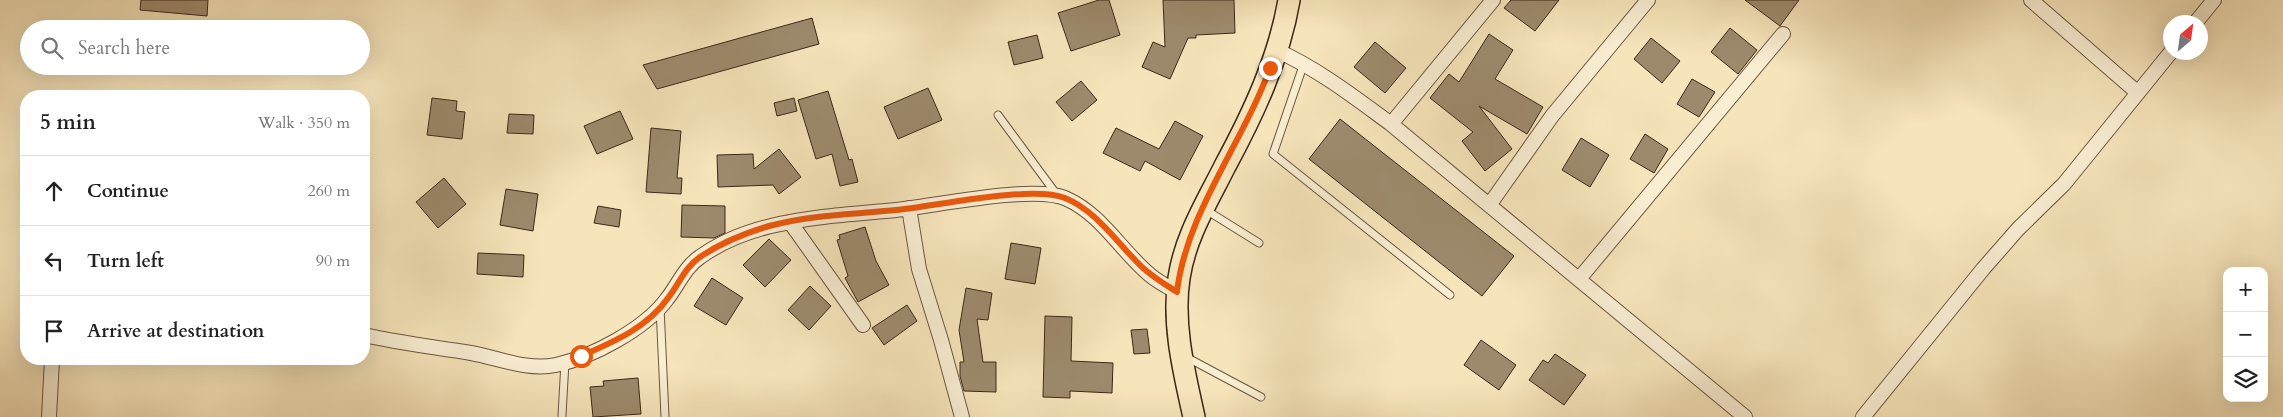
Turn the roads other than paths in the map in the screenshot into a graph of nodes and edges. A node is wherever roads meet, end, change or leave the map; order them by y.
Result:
1 (1289, 0) edge
2 (1493, 0) edge
3 (1648, 0) edge
4 (2031, 0) edge
5 (2214, 0) edge
6 (2202, 15) edge
7 (1783, 34) dead end
8 (1276, 50) junction
9 (2164, 60) edge
10 (1304, 63) junction
11 (2138, 92) junction
12 (998, 115) dead end
13 (1391, 124) junction
14 (1057, 195) junction
15 (1490, 204) junction
16 (909, 208) junction
17 (1203, 208) junction
18 (790, 222) junction
19 (1259, 243) dead end
20 (1579, 279) junction
21 (1177, 292) junction
22 (1450, 294) dead end
23 (660, 308) junction
24 (863, 325) dead end
25 (370, 336) edge
26 (1182, 354) junction
27 (565, 362) junction
28 (52, 365) edge
29 (1261, 398) dead end
30 (562, 415) dead end
31 (49, 417) edge
32 (665, 417) edge
33 (962, 417) edge
34 (1194, 417) edge
35 (1745, 417) edge
36 (1863, 417) edge

1 - 8 main road
2 - 13 street
3 - 15 street
4 - 11 street
5 - 6 street
7 - 20 street
8 - 10 street
8 - 17 main road
9 - 11 street
10 - 13 street
10 - 22 lane
11 - 36 street
12 - 14 lane
13 - 15 street
14 - 16 street
14 - 21 street
15 - 20 street
16 - 18 street
16 - 33 street
17 - 19 lane
17 - 21 main road
18 - 23 street
18 - 24 street
20 - 35 street
21 - 26 main road
23 - 27 street
23 - 32 lane
25 - 27 street
26 - 29 lane
26 - 34 main road
27 - 30 lane
28 - 31 street

